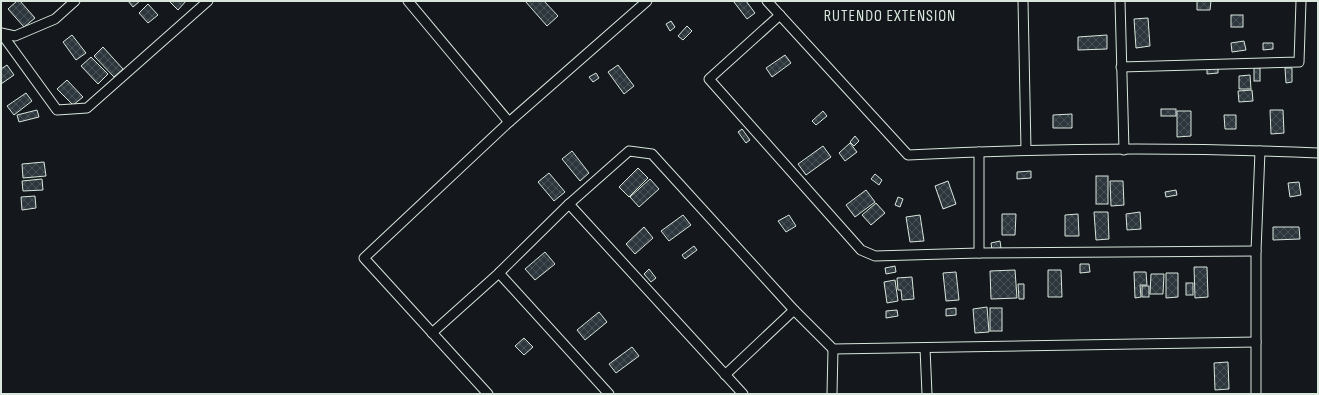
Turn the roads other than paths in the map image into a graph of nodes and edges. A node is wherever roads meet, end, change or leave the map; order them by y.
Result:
1 (75, 1) edge
2 (208, 1) edge
3 (408, 1) edge
4 (647, 1) edge
5 (768, 1) edge
6 (1023, 1) edge
7 (1120, 1) edge
8 (1301, 1) edge
9 (780, 15) junction
10 (1, 33) edge
11 (1121, 67) junction
12 (509, 122) junction
13 (1026, 150) junction
14 (1124, 150) junction
15 (1260, 150) junction
16 (979, 152) junction
17 (1318, 154) edge
18 (569, 204) junction
19 (1256, 251) junction
20 (979, 253) junction
21 (499, 273) junction
22 (794, 310) junction
23 (432, 333) junction
24 (1256, 342) junction
25 (925, 348) junction
26 (833, 349) junction
27 (725, 375) junction
28 (488, 394) edge
29 (609, 394) edge
30 (743, 394) edge
31 (832, 394) edge
32 (927, 394) edge
33 (1256, 394) edge

1 - 10 street
2 - 10 street
3 - 12 street
4 - 12 street
5 - 9 street
6 - 13 street
7 - 11 street
8 - 11 street
9 - 16 street
9 - 20 street
11 - 14 street
12 - 23 street
13 - 14 street
13 - 16 street
14 - 15 street
15 - 17 street
15 - 19 street
16 - 20 street
18 - 21 street
18 - 22 street
18 - 27 street
19 - 20 street
19 - 24 street
21 - 23 street
21 - 29 street
22 - 26 street
22 - 27 street
23 - 28 street
24 - 25 street
24 - 33 street
25 - 26 street
25 - 32 street
26 - 31 street
27 - 30 street

